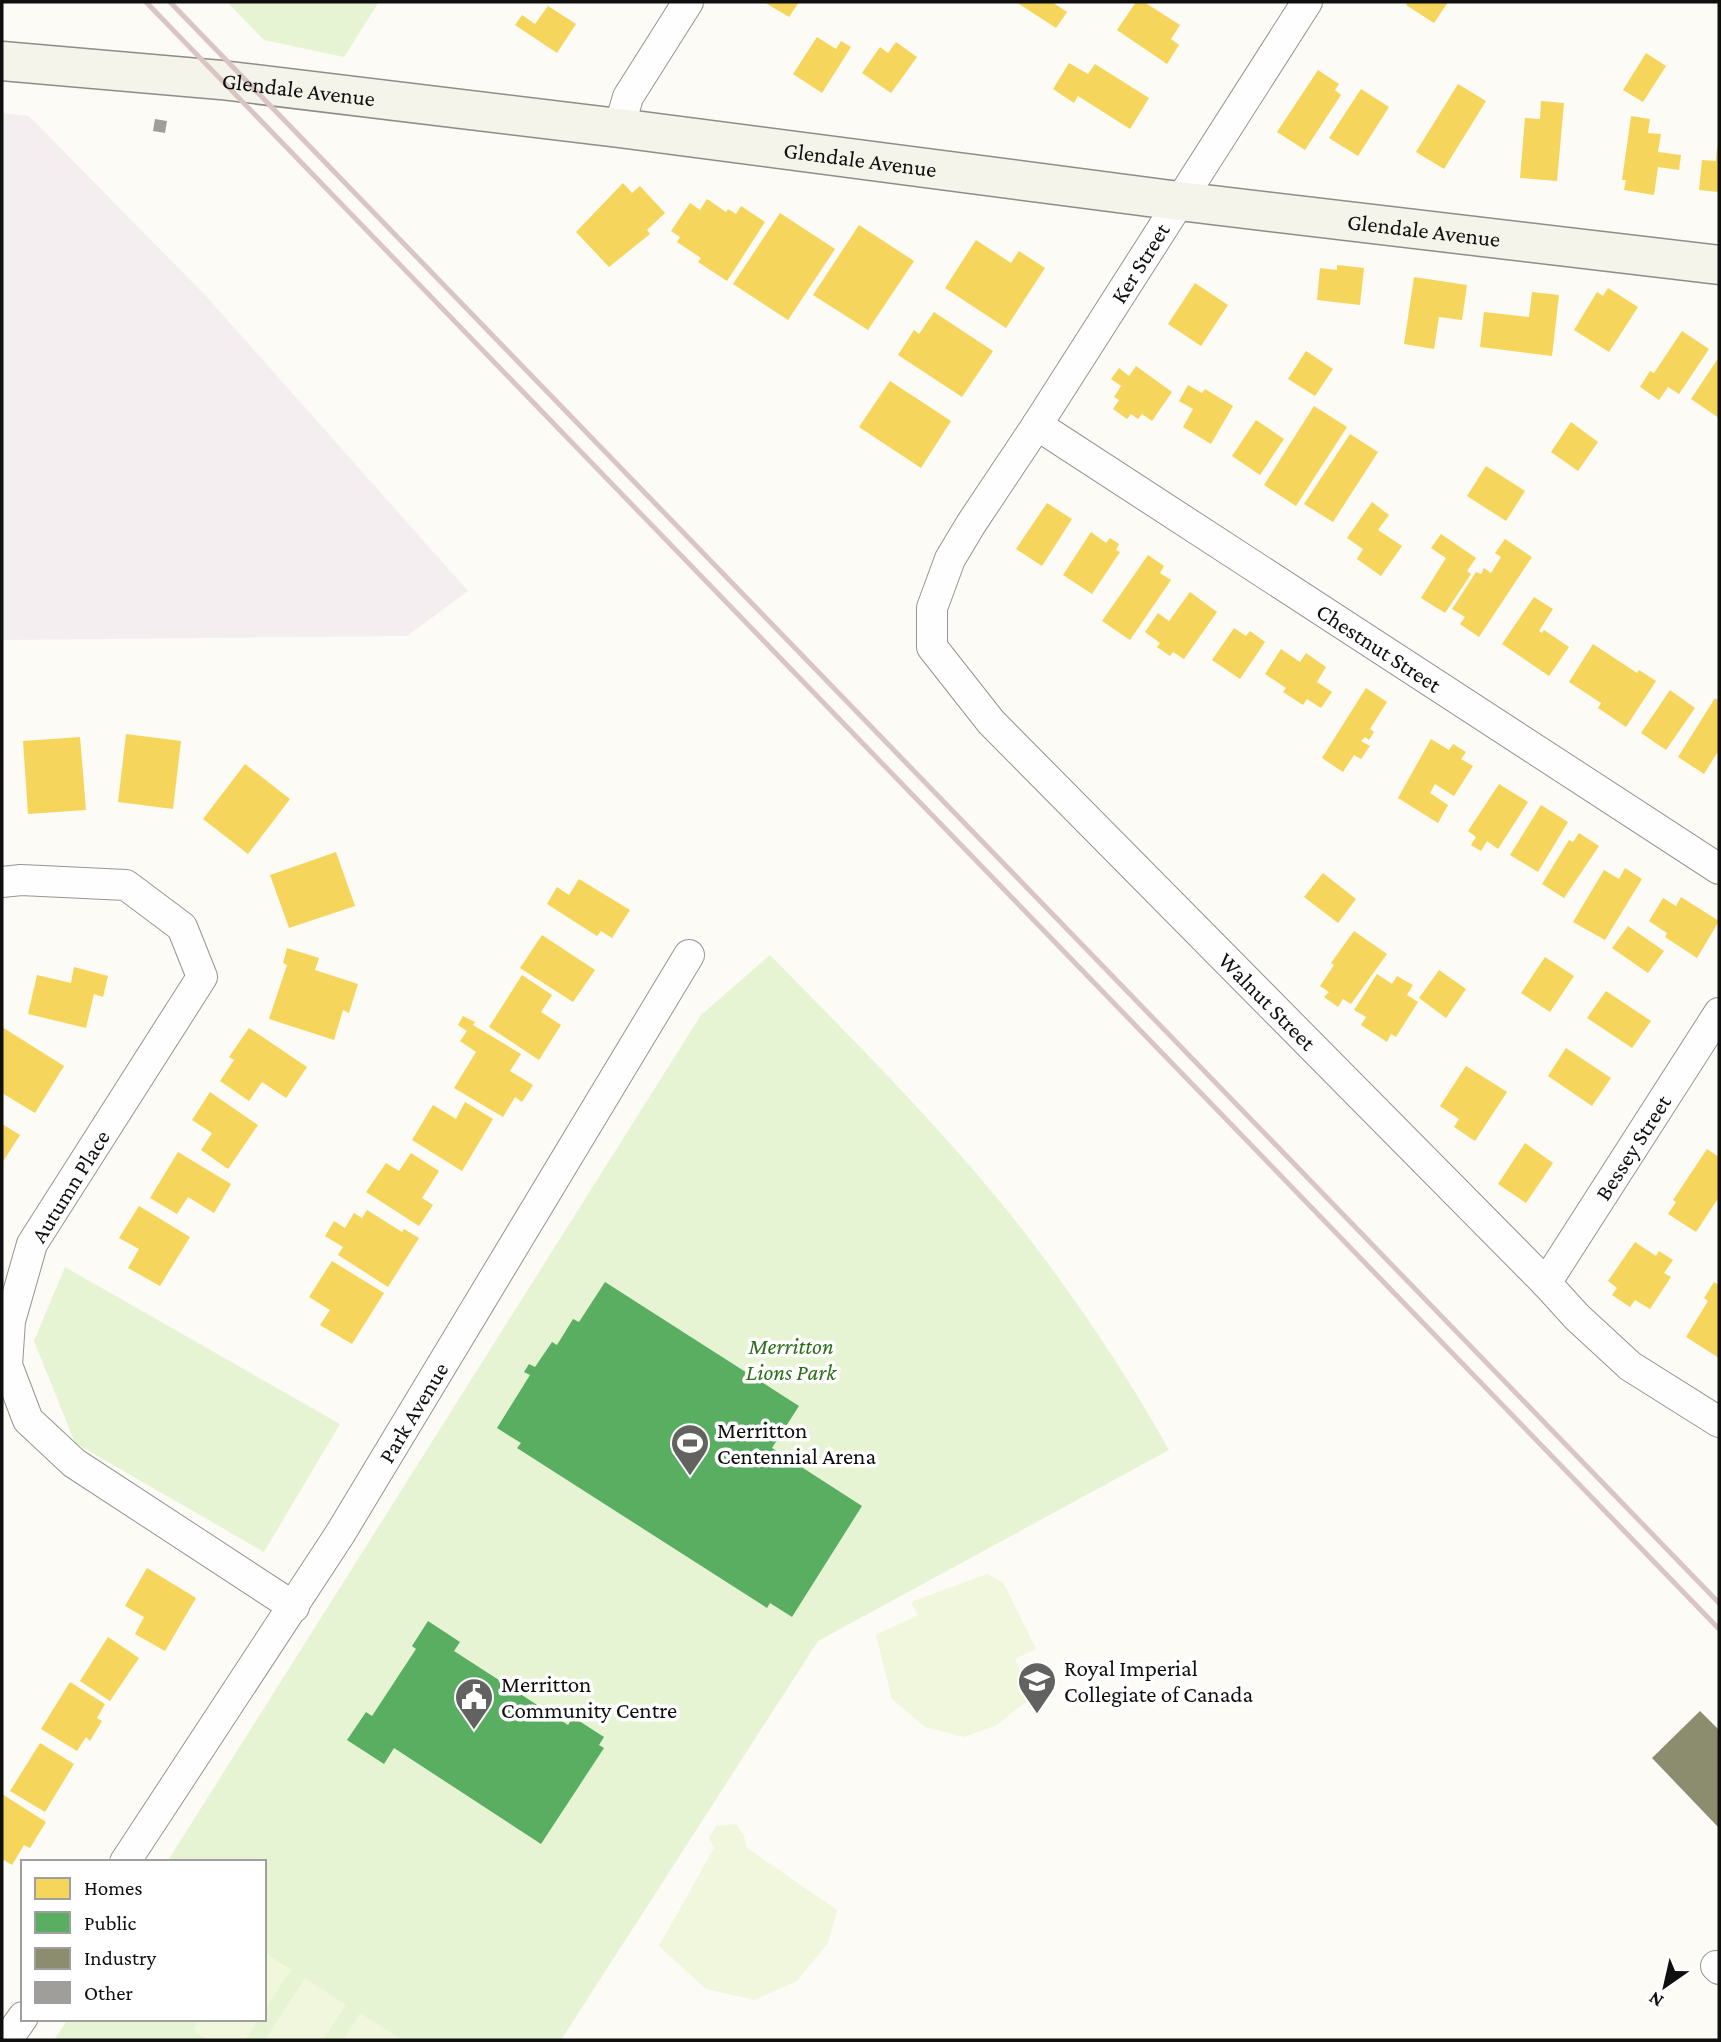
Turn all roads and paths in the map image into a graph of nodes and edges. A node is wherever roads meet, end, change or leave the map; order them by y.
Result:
1 (688, 2) edge
2 (1307, 2) edge
3 (2, 61) edge
4 (619, 128) junction
5 (1179, 201) junction
6 (1719, 265) edge
7 (1037, 425) junction
8 (971, 524) joint
9 (1719, 869) edge
10 (2, 882) edge
11 (689, 955) dead end
12 (1719, 1013) edge
13 (1546, 1283) junction
14 (1719, 1422) edge
15 (294, 1607) junction
16 (126, 1860) edge
17 (21, 2020) edge
18 (7, 2040) edge

1 - 4 street
2 - 5 street, Ker Street
3 - 4 main road, Glendale Avenue
4 - 5 main road, Glendale Avenue
5 - 6 main road, Glendale Avenue
5 - 7 street, Ker Street
7 - 8 street, Ker Street
7 - 9 street, Chestnut Street
8 - 13 street, Walnut Street
10 - 15 street, Autumn Place
11 - 15 street, Park Avenue
12 - 13 street, Bessey Street
13 - 14 street, Walnut Street
15 - 16 street, Park Avenue
17 - 18 street

